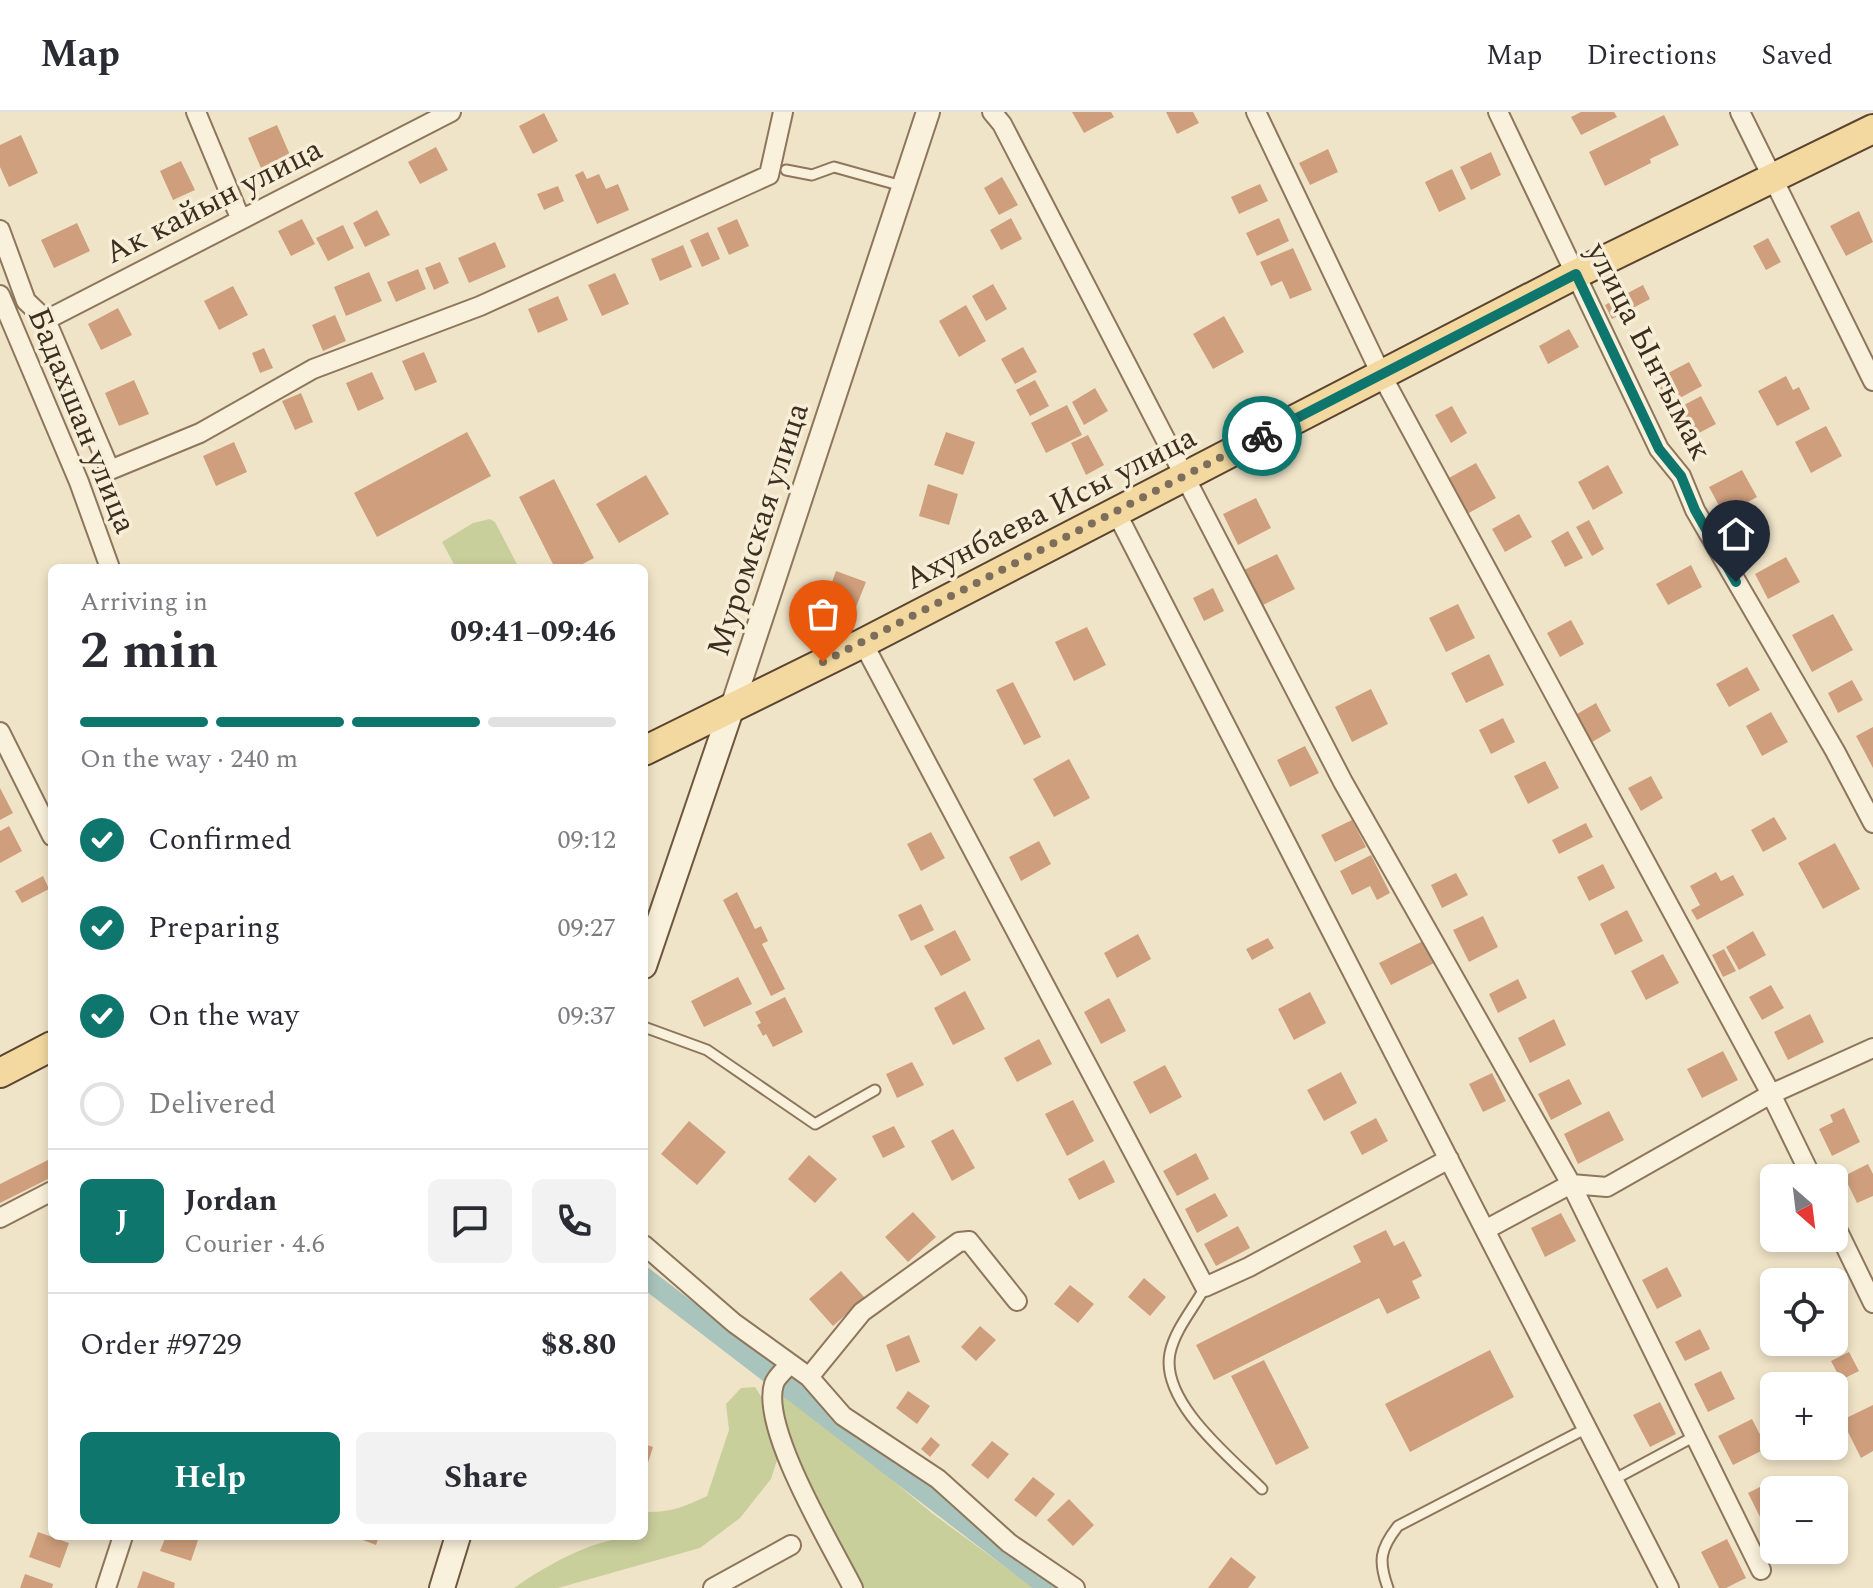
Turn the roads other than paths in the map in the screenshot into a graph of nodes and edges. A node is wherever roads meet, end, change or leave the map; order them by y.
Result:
1 (196, 112) edge
2 (451, 112) edge
3 (783, 112) edge
4 (928, 112) edge
5 (992, 112) edge
6 (1256, 112) edge
7 (1498, 112) edge
8 (1740, 112) edge
9 (1873, 129) edge
10 (776, 167) junction
11 (1772, 178) junction
12 (904, 186) junction
13 (241, 220) junction
14 (0, 230) edge
15 (1576, 274) junction
16 (0, 295) edge
17 (46, 320) junction
18 (1381, 374) junction
19 (1873, 381) edge
20 (1184, 476) junction
21 (1116, 512) junction
22 (109, 564) edge
23 (863, 643) junction
24 (732, 707) junction
25 (0, 732) edge
26 (648, 749) edge
27 (1873, 823) edge
28 (48, 828) edge
29 (648, 951) edge
30 (648, 1028) edge
31 (48, 1048) edge
32 (1873, 1048) edge
33 (0, 1073) edge
34 (875, 1090) dead end
35 (1771, 1094) junction
36 (1449, 1159) junction
37 (1805, 1164) edge
38 (1571, 1184) junction
39 (48, 1194) edge
40 (0, 1218) edge
41 (1485, 1230) junction
42 (648, 1248) edge
43 (1848, 1252) edge
44 (1205, 1287) junction
45 (1017, 1301) dead end
46 (1873, 1303) edge
47 (781, 1374) junction
48 (809, 1377) junction
49 (1587, 1428) junction
50 (1695, 1436) junction
51 (1613, 1480) junction
52 (1262, 1489) dead end
53 (122, 1540) edge
54 (457, 1540) edge
55 (791, 1545) dead end
56 (1761, 1570) dead end
57 (106, 1588) edge
58 (442, 1588) edge
59 (713, 1588) edge
60 (853, 1588) edge
61 (1075, 1588) edge
62 (1388, 1588) edge
63 (1669, 1588) edge

1 - 13 street
2 - 13 street, Ак кайын улица
3 - 10 street
4 - 12 street, Муромская улица
5 - 20 street
6 - 18 street
7 - 15 street, улица Ынтымак
8 - 11 street
9 - 11 main road, Ахунбаева Исы улица
10 - 12 lane
10 - 17 street
11 - 15 main road, Ахунбаева Исы улица
11 - 19 street
12 - 24 street, Муромская улица
13 - 17 street, Ак кайын улица
14 - 17 street
15 - 18 main road, Ахунбаева Исы улица
15 - 27 street, улица Ынтымак
16 - 22 street, Бадахшан улица
18 - 20 main road, Ахунбаева Исы улица
18 - 35 street
20 - 21 main road, Ахунбаева Исы улица
20 - 38 street
21 - 23 main road, Ахунбаева Исы улица
21 - 36 street
23 - 24 main road, Ахунбаева Исы улица
23 - 44 street
24 - 26 main road, Ахунбаева Исы улица
24 - 29 main road, Муромская улица
25 - 28 street
30 - 34 lane
31 - 33 main road
32 - 35 street
35 - 37 street
35 - 38 street
36 - 41 street
36 - 44 street
38 - 41 street
38 - 50 street
39 - 40 street
41 - 49 street
42 - 47 street
43 - 46 street
44 - 52 lane
45 - 48 street
47 - 48 street
47 - 60 street
48 - 61 street
49 - 51 street
49 - 62 lane
50 - 51 lane
50 - 56 street
51 - 63 street
53 - 57 street
54 - 58 main road
55 - 59 street

